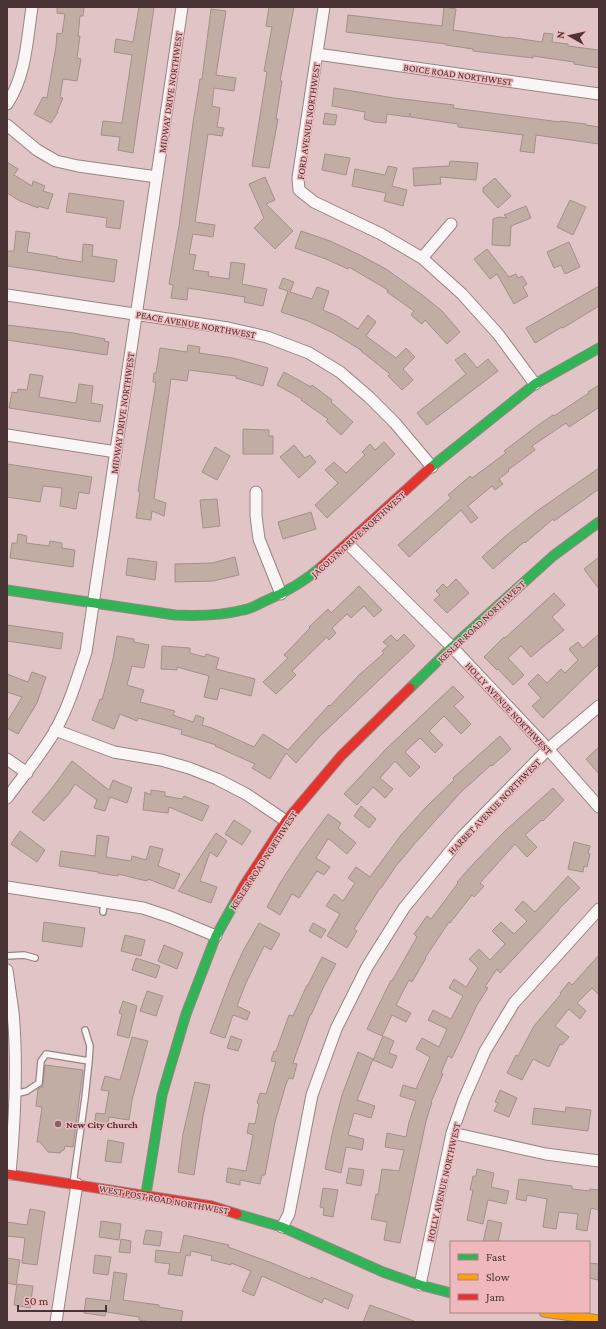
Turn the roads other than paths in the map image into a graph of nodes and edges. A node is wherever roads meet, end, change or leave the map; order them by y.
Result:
1 (32, 7) edge
2 (182, 7) edge
3 (324, 7) edge
4 (317, 54) junction
5 (599, 94) edge
6 (7, 104) edge
7 (7, 125) edge
8 (157, 177) junction
9 (451, 224) dead end
10 (422, 258) junction
11 (7, 295) edge
12 (137, 314) junction
13 (599, 348) edge
14 (535, 384) junction
15 (7, 435) edge
16 (116, 452) junction
17 (432, 467) junction
18 (256, 492) dead end
19 (599, 522) edge
20 (348, 544) junction
21 (7, 590) edge
22 (281, 594) junction
23 (94, 603) junction
24 (452, 647) junction
25 (599, 706) edge
26 (56, 730) junction
27 (548, 749) junction
28 (7, 759) edge
29 (27, 773) junction
30 (7, 798) edge
31 (599, 807) edge
32 (286, 821) junction
33 (7, 886) edge
34 (599, 909) edge
35 (216, 936) junction
36 (7, 956) edge
37 (35, 958) dead end
38 (7, 970) edge
39 (85, 1030) dead end
40 (89, 1061) junction
41 (15, 1094) junction
42 (452, 1133) junction
43 (599, 1161) edge
44 (8, 1174) edge
45 (75, 1184) junction
46 (146, 1194) junction
47 (282, 1227) junction
48 (420, 1285) junction
49 (450, 1293) edge
50 (547, 1316) edge
51 (599, 1320) edge
52 (56, 1322) edge

1 - 6 street
2 - 8 street, MIDWAY DRIVE NORTHWEST
3 - 4 street, FORD AVENUE NORTHWEST
4 - 5 street, BOICE ROAD NORTHWEST
4 - 10 street, FORD AVENUE NORTHWEST
7 - 8 street
8 - 12 street, MIDWAY DRIVE NORTHWEST
9 - 10 street
10 - 14 street, FORD AVENUE NORTHWEST
11 - 12 street, PEACE AVENUE NORTHWEST
12 - 16 street, MIDWAY DRIVE NORTHWEST
12 - 17 street, PEACE AVENUE NORTHWEST
13 - 14 street, JACOLYN DRIVE NORTHWEST
14 - 17 street, JACOLYN DRIVE NORTHWEST
15 - 16 street
16 - 23 street, MIDWAY DRIVE NORTHWEST
17 - 20 street, JACOLYN DRIVE NORTHWEST
18 - 22 street
19 - 24 street, KESLER ROAD NORTHWEST
20 - 22 street, JACOLYN DRIVE NORTHWEST
20 - 24 street, HOLLY AVENUE NORTHWEST
21 - 23 street, JACOLYN DRIVE NORTHWEST
22 - 23 street, JACOLYN DRIVE NORTHWEST
23 - 26 street, MIDWAY DRIVE NORTHWEST
24 - 27 street, HOLLY AVENUE NORTHWEST
24 - 32 street, KESLER ROAD NORTHWEST
25 - 27 street, HARBET AVENUE NORTHWEST
26 - 29 street, MIDWAY DRIVE NORTHWEST
26 - 32 street
27 - 31 street, HOLLY AVENUE NORTHWEST
27 - 47 street, HARBET AVENUE NORTHWEST
28 - 29 street
29 - 30 street, MIDWAY DRIVE NORTHWEST
32 - 35 street, KESLER ROAD NORTHWEST
33 - 35 street
34 - 42 street, HOLLY AVENUE NORTHWEST
35 - 46 street, KESLER ROAD NORTHWEST
36 - 37 lane
38 - 41 street
39 - 40 lane
40 - 41 lane
40 - 45 lane
41 - 44 street
42 - 43 street
42 - 48 street, HOLLY AVENUE NORTHWEST
44 - 45 street, WEST POST ROAD NORTHWEST
45 - 46 street, WEST POST ROAD NORTHWEST
45 - 52 street
46 - 47 street, WEST POST ROAD NORTHWEST
47 - 48 street, WEST POST ROAD NORTHWEST
48 - 49 street, WEST POST ROAD NORTHWEST
50 - 51 street

